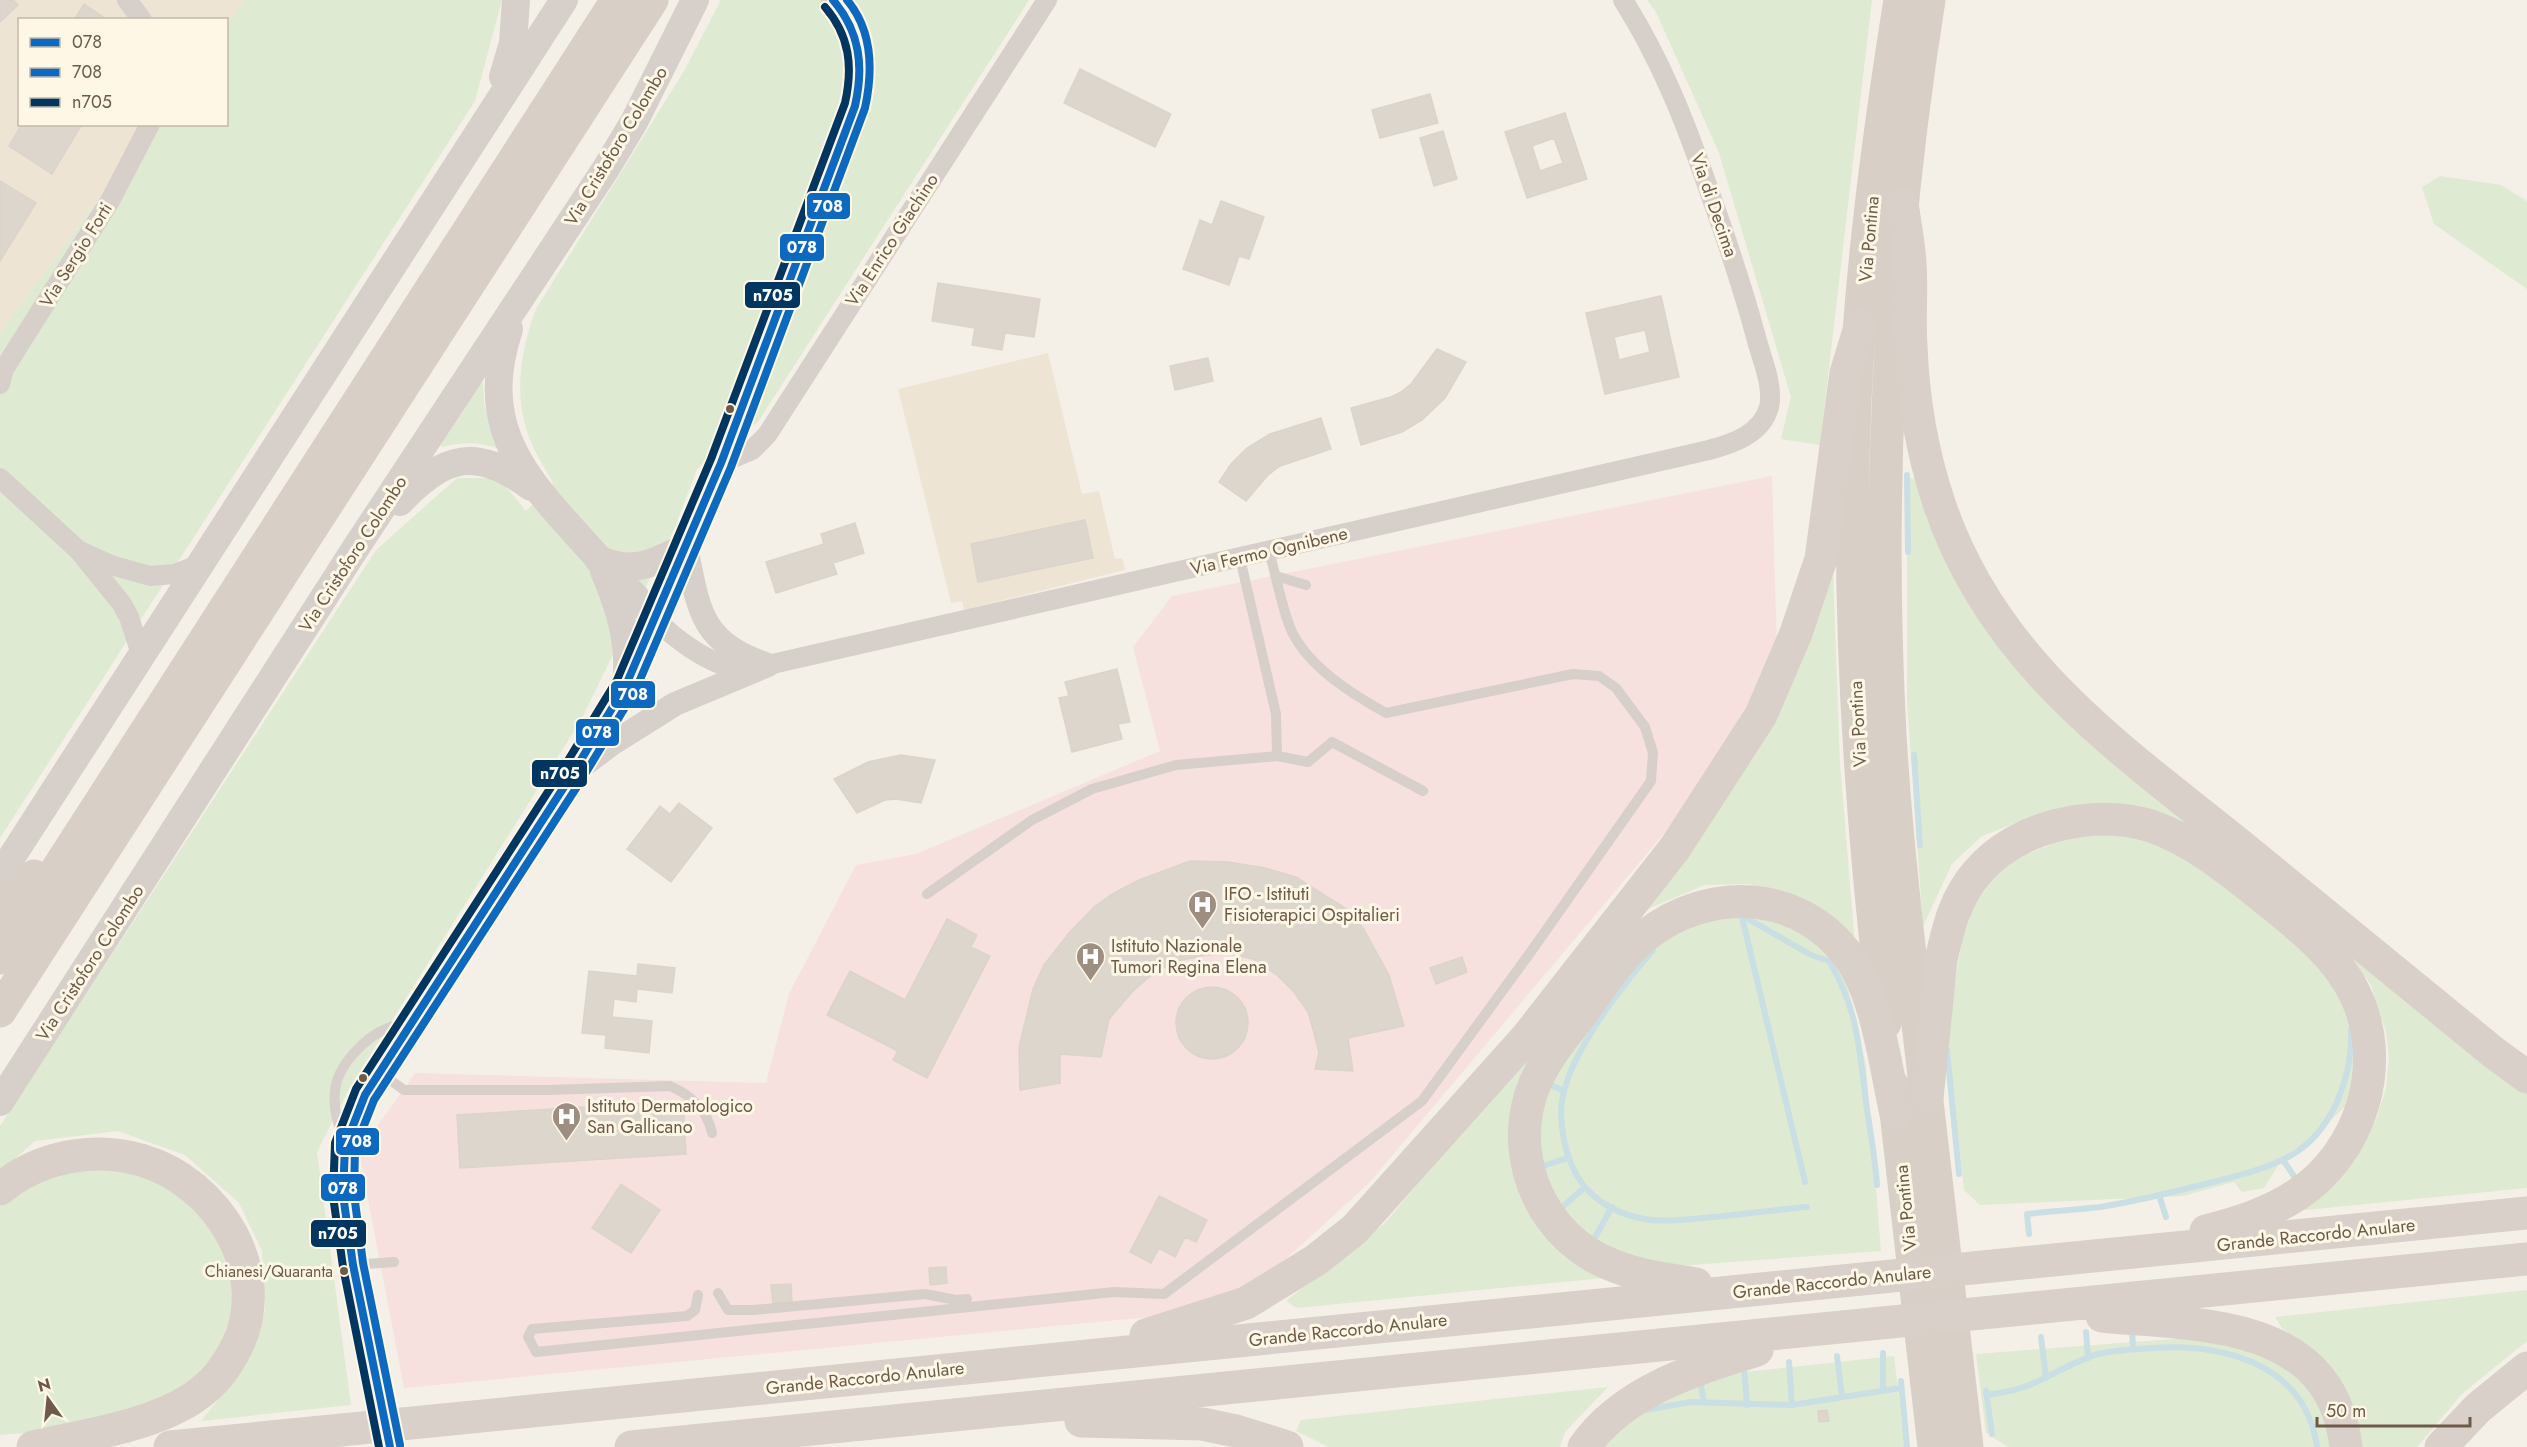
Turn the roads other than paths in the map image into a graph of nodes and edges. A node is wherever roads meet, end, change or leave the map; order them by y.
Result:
1 (127, 0) edge
2 (516, 0) edge
3 (564, 0) edge
4 (617, 0) edge
5 (652, 0) edge
6 (696, 0) edge
7 (833, 0) edge
8 (1047, 0) edge
9 (1623, 0) edge
10 (1900, 0) edge
11 (1929, 0) edge
12 (140, 18) edge
13 (493, 109) junction
14 (149, 126) edge
15 (1902, 204) junction
16 (516, 307) junction
17 (1861, 324) junction
18 (1, 375) edge
19 (1762, 420) joint
20 (721, 464) junction
21 (2, 475) edge
22 (538, 492) junction
23 (686, 547) junction
24 (355, 549) junction
25 (78, 550) junction
26 (1269, 551) junction
27 (598, 558) junction
28 (1240, 558) junction
29 (200, 564) junction
30 (1276, 576) junction
31 (1306, 585) dead end
32 (656, 619) junction
33 (141, 654) junction
34 (768, 665) junction
35 (626, 685) junction
36 (1277, 756) junction
37 (573, 773) junction
38 (1423, 791) dead end
39 (105, 796) junction
40 (0, 875) edge
41 (927, 894) dead end
42 (0, 914) edge
43 (0, 958) edge
44 (0, 1011) edge
45 (411, 1022) junction
46 (379, 1072) junction
47 (2527, 1077) edge
48 (1927, 1098) junction
49 (0, 1102) edge
50 (1896, 1114) junction
51 (712, 1133) dead end
52 (345, 1146) junction
53 (0, 1189) edge
54 (2527, 1214) edge
55 (2122, 1254) junction
56 (2527, 1259) edge
57 (393, 1262) dead end
58 (353, 1265) junction
59 (1794, 1286) junction
60 (1114, 1292) junction
61 (718, 1293) dead end
62 (698, 1295) dead end
63 (2023, 1310) junction
64 (1839, 1328) junction
65 (1078, 1357) junction
66 (2527, 1368) edge
67 (924, 1418) junction
68 (33, 1447) edge
69 (170, 1447) edge
70 (390, 1447) edge
71 (631, 1447) edge
72 (1287, 1447) edge
73 (1584, 1447) edge
74 (1934, 1447) edge
75 (1967, 1447) edge
76 (2346, 1447) edge
77 (2440, 1447) edge

1 - 12 street
2 - 13 main road
3 - 13 main road
4 - 39 highway
5 - 44 highway
6 - 16 main road, Via Cristoforo Colombo
7 - 20 street
8 - 20 street, Via Enrico Giachino
9 - 19 street, Via di Decima
10 - 17 highway, Via Pontina
11 - 15 highway, Via Pontina
13 - 29 main road
14 - 18 street, Via Sergio Forti
15 - 47 highway
15 - 48 highway, Via Pontina
16 - 22 main road
16 - 24 main road, Via Cristoforo Colombo
17 - 50 highway, Via Pontina
17 - 65 highway
19 - 26 street, Via Fermo Ognibene
20 - 23 street
21 - 25 street
22 - 24 main road
22 - 27 main road
23 - 27 main road
23 - 32 street
23 - 34 street
24 - 49 main road, Via Cristoforo Colombo
25 - 29 street
25 - 33 street
26 - 28 street, Via Fermo Ognibene
26 - 30 lane
27 - 32 main road
27 - 35 main road
28 - 34 street, Via Fermo Ognibene
28 - 36 lane
29 - 33 main road
30 - 31 lane
30 - 60 lane
32 - 34 street, Via Fermo Ognibene
32 - 35 street
33 - 40 main road
34 - 37 street
35 - 37 street
36 - 38 lane
36 - 41 lane
37 - 45 street
39 - 42 highway
39 - 43 highway
45 - 46 street
45 - 52 lane
46 - 51 lane
46 - 52 street
48 - 55 highway
48 - 75 highway, Via Pontina
50 - 59 highway
50 - 74 highway, Via Pontina
52 - 58 street
53 - 68 highway
54 - 55 highway, Grande Raccordo Anulare
55 - 59 highway, Grande Raccordo Anulare
56 - 63 highway
57 - 58 lane
58 - 70 street
59 - 65 highway, Grande Raccordo Anulare
60 - 61 lane
60 - 62 lane
63 - 64 highway
63 - 76 highway
64 - 67 highway
64 - 73 highway
65 - 69 highway, Grande Raccordo Anulare
66 - 77 highway
67 - 71 highway
67 - 72 highway

